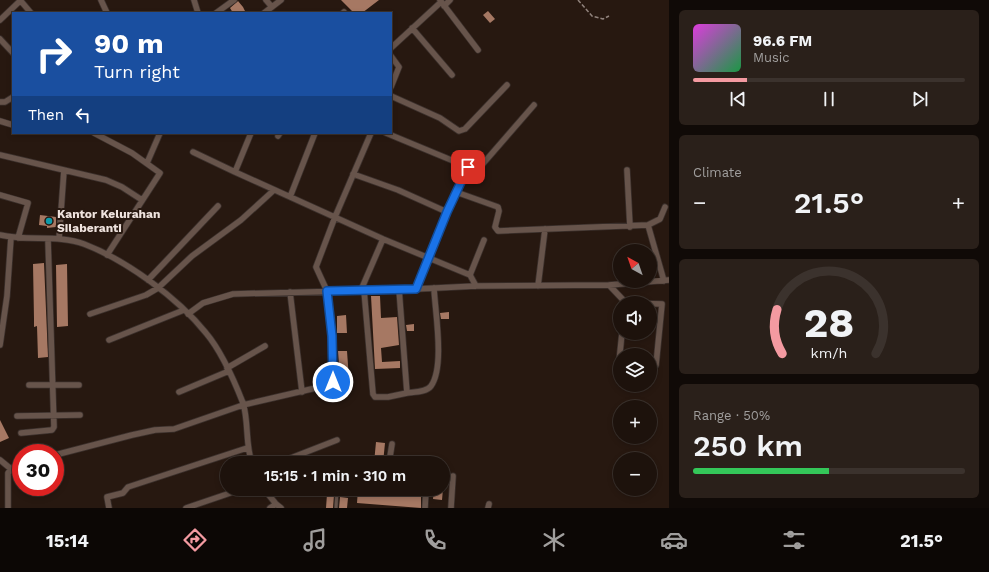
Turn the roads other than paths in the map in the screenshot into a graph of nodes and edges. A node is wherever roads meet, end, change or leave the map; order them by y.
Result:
1 (21, 0) edge
2 (101, 0) edge
3 (194, 0) edge
4 (234, 0) edge
5 (266, 0) edge
6 (281, 0) edge
7 (450, 0) edge
8 (442, 3) edge
9 (272, 7) junction
10 (30, 12) edge
11 (106, 12) edge
12 (198, 12) edge
13 (221, 12) edge
14 (265, 12) edge
15 (0, 20) edge
16 (412, 28) junction
17 (0, 38) edge
18 (392, 47) edge
19 (478, 50) dead end
20 (12, 52) edge
21 (392, 57) edge
22 (452, 75) dead end
23 (392, 84) edge
24 (507, 85) dead end
25 (392, 96) edge
26 (12, 98) edge
27 (0, 102) edge
28 (534, 105) dead end
29 (0, 121) edge
30 (12, 125) edge
31 (96, 134) edge
32 (160, 134) edge
33 (251, 134) edge
34 (315, 134) edge
35 (371, 134) edge
36 (388, 134) edge
37 (193, 152) dead end
38 (0, 155) edge
39 (147, 163) junction
40 (468, 167) junction
41 (64, 170) junction
42 (627, 170) dead end
43 (235, 172) junction
44 (353, 174) junction
45 (274, 190) junction
46 (456, 192) junction
47 (0, 195) edge
48 (290, 197) junction
49 (142, 200) junction
50 (218, 206) dead end
51 (665, 207) dead end
52 (447, 212) junction
53 (335, 217) junction
54 (648, 225) junction
55 (630, 227) junction
56 (545, 229) junction
57 (0, 235) edge
58 (11, 237) junction
59 (18, 238) junction
60 (59, 239) junction
61 (383, 239) junction
62 (48, 240) junction
63 (484, 240) dead end
64 (107, 256) junction
65 (429, 257) junction
66 (470, 275) junction
67 (148, 280) junction
68 (666, 280) edge
69 (609, 285) junction
70 (476, 286) junction
71 (538, 286) junction
72 (158, 288) junction
73 (434, 288) junction
74 (399, 289) junction
75 (416, 289) junction
76 (363, 290) junction
77 (327, 291) junction
78 (290, 292) junction
79 (619, 296) edge
80 (657, 304) edge
81 (186, 312) junction
82 (90, 314) dead end
83 (109, 340) dead end
84 (0, 345) edge
85 (265, 346) dead end
86 (657, 355) edge
87 (228, 370) junction
88 (53, 384) junction
89 (29, 385) dead end
90 (80, 385) dead end
91 (179, 392) dead end
92 (302, 392) junction
93 (407, 393) junction
94 (243, 405) junction
95 (54, 414) junction
96 (80, 415) dead end
97 (16, 416) dead end
98 (21, 433) dead end
99 (336, 440) dead end
100 (392, 444) dead end
101 (247, 448) junction
102 (64, 453) edge
103 (250, 456) edge
104 (296, 456) edge
105 (391, 456) edge
106 (0, 460) edge
107 (11, 468) joint
108 (453, 476) dead end
109 (221, 496) edge
110 (270, 496) edge
111 (337, 496) edge
112 (425, 496) edge
113 (276, 504) junction
114 (8, 508) edge
115 (109, 508) edge
116 (186, 508) edge
117 (270, 508) edge
118 (281, 508) edge
119 (336, 508) edge
120 (424, 508) edge
121 (451, 508) edge

1 - 10 street
1 - 15 street
2 - 11 street
3 - 12 street
4 - 13 street
5 - 9 street
6 - 9 street
7 - 8 street
8 - 16 street
8 - 19 street
9 - 14 street
16 - 18 street
16 - 22 street
17 - 20 street
21 - 23 street
24 - 25 street
26 - 27 street
28 - 40 street
29 - 30 street
31 - 39 street
32 - 39 street
33 - 43 street
34 - 48 street
35 - 44 street
36 - 40 street
37 - 43 street
38 - 41 street
39 - 49 street
40 - 46 street
41 - 49 street
41 - 60 street
42 - 55 street
43 - 45 street
44 - 52 street
44 - 53 street
45 - 48 street
45 - 72 street
46 - 52 street
46 - 56 street
47 - 59 street
48 - 53 street
49 - 64 street
50 - 67 street
51 - 54 street
52 - 65 street
53 - 61 street
53 - 77 street
54 - 55 street
54 - 68 street
55 - 56 street
56 - 71 street
57 - 58 street
58 - 59 street
58 - 84 street
59 - 62 street
60 - 62 street
60 - 64 street
61 - 65 street
61 - 76 street
62 - 88 street
63 - 66 street
64 - 67 street
65 - 66 street
65 - 75 street
66 - 70 street
67 - 72 street
68 - 69 street
69 - 71 street
69 - 79 street
70 - 71 street
70 - 73 street
72 - 81 street
72 - 82 street
73 - 75 street
73 - 93 street
74 - 75 street
74 - 76 street
74 - 93 street
76 - 77 street
76 - 93 street
77 - 78 street
77 - 92 street
78 - 81 street
78 - 92 street
80 - 86 street
81 - 83 street
81 - 87 street
85 - 87 street
87 - 91 street
87 - 94 street
88 - 89 street
88 - 90 street
88 - 95 street
92 - 94 street
94 - 101 street
94 - 102 street
95 - 96 street
95 - 97 street
95 - 98 street
99 - 104 street
100 - 105 street
101 - 103 street
101 - 115 street
106 - 107 street
107 - 114 street
108 - 121 street
109 - 116 street
110 - 113 street
111 - 119 lane
112 - 120 street
113 - 117 street
113 - 118 street

